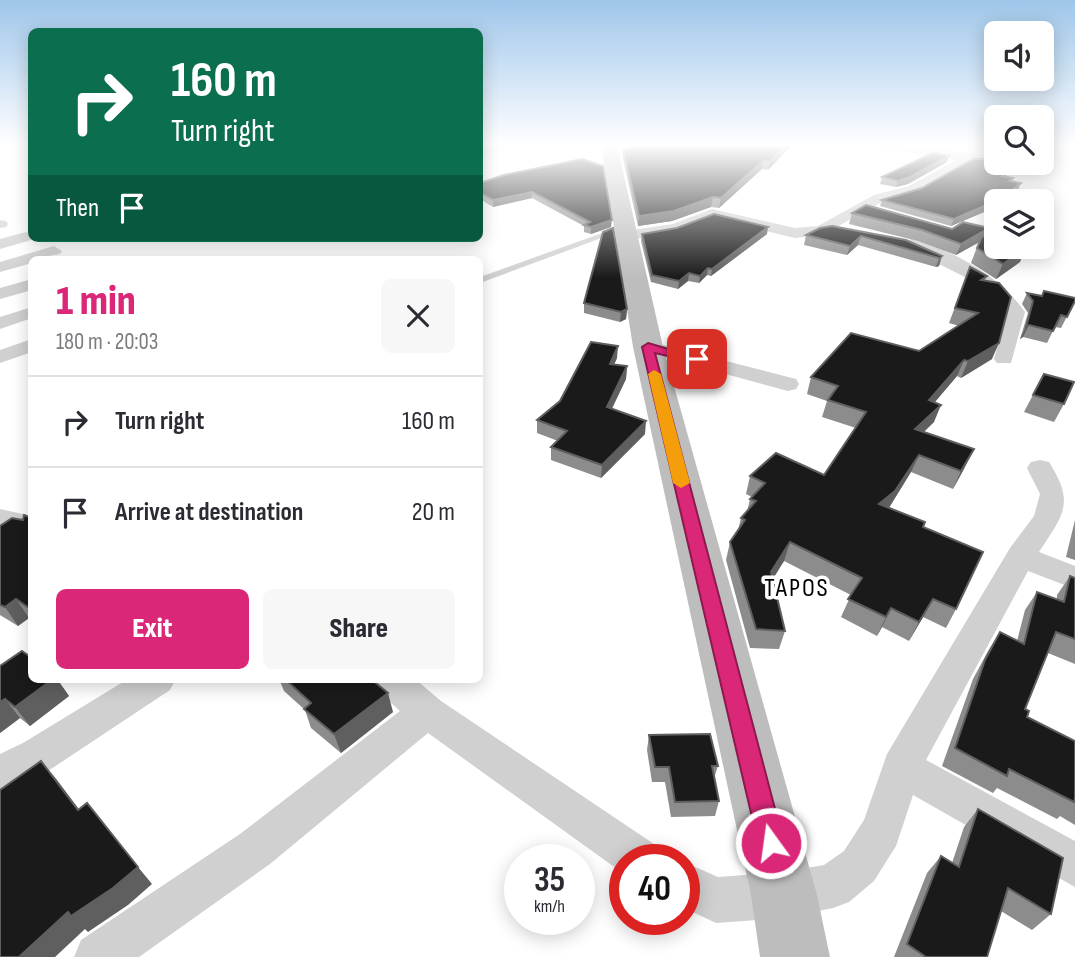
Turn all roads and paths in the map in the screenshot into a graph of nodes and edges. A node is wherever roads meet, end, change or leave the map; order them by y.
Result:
1 (616, 190) edge
2 (908, 190) edge
3 (860, 208) junction
4 (886, 215) edge
5 (830, 227) junction
6 (624, 232) junction
7 (856, 232) edge
8 (26, 237) dead end
9 (895, 240) edge
10 (0, 244) edge
11 (54, 251) dead end
12 (37, 256) edge
13 (28, 259) edge
14 (0, 267) edge
15 (483, 279) edge
16 (28, 285) edge
17 (0, 294) edge
18 (28, 313) edge
19 (0, 323) edge
20 (28, 346) edge
21 (648, 347) junction
22 (0, 356) edge
23 (1004, 359) dead end
24 (789, 384) dead end
25 (1040, 468) dead end
26 (0, 518) edge
27 (28, 525) edge
28 (1021, 556) junction
29 (1075, 578) edge
30 (152, 683) edge
31 (394, 683) edge
32 (428, 712) junction
33 (901, 767) junction
34 (0, 774) edge
35 (617, 844) edge
36 (1075, 865) edge
37 (700, 892) edge
38 (784, 895) junction
39 (98, 957) edge
40 (795, 957) edge

1 - 6 street
2 - 3 street
3 - 4 street
3 - 5 street
5 - 6 street
5 - 7 street
6 - 15 lane
6 - 21 street
8 - 10 street
9 - 23 street
11 - 12 street
13 - 14 street
16 - 17 street
18 - 19 street
20 - 22 street
21 - 24 street
21 - 38 street
25 - 28 street
26 - 27 street
28 - 29 street
28 - 33 street
30 - 34 street
31 - 32 street
32 - 35 street
32 - 39 street
33 - 36 street
33 - 38 street
37 - 38 street
38 - 40 street

